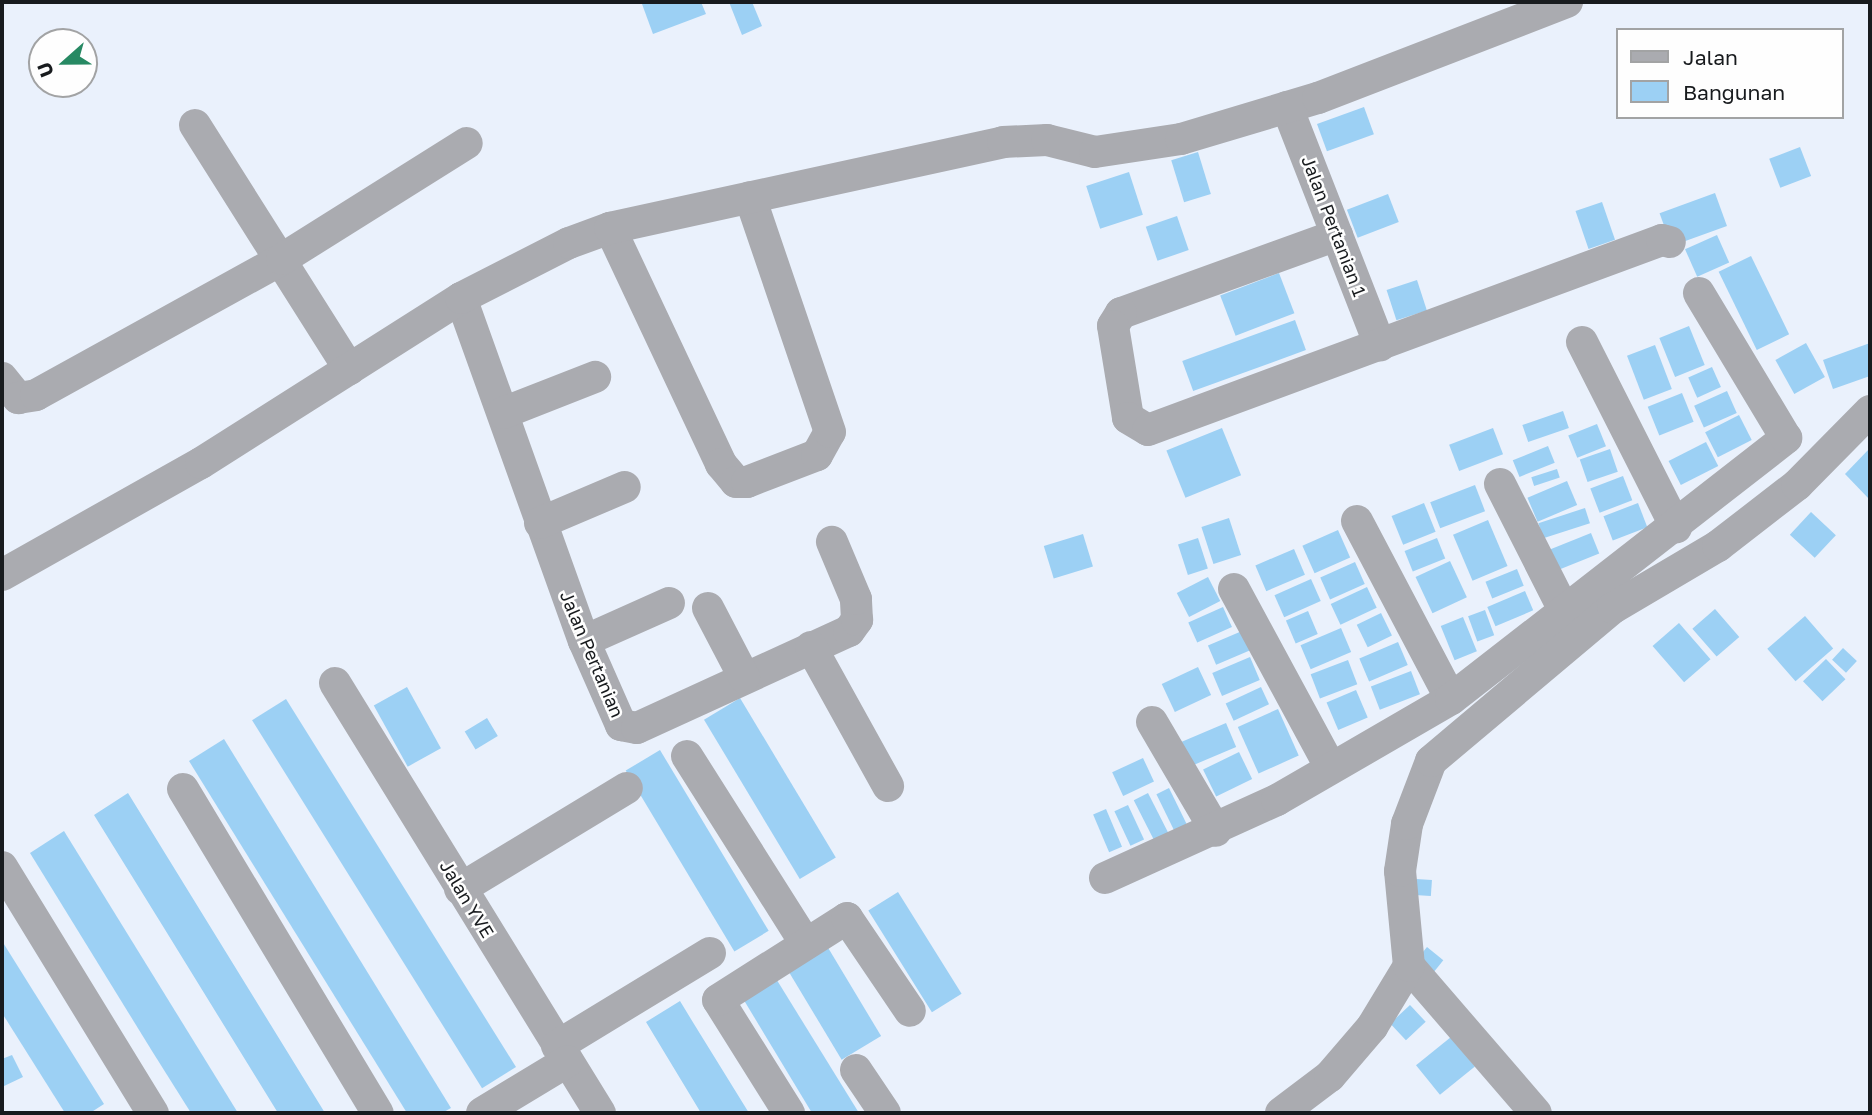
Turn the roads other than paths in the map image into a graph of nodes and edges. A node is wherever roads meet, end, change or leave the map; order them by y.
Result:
1 (1567, 2) edge
2 (1287, 107) junction
3 (195, 125) dead end
4 (467, 143) dead end
5 (750, 197) junction
6 (610, 228) junction
7 (1337, 235) junction
8 (1670, 242) dead end
9 (282, 259) junction
10 (1699, 293) dead end
11 (461, 298) junction
12 (1582, 342) dead end
13 (1380, 346) junction
14 (349, 369) junction
15 (595, 377) dead end
16 (2, 378) edge
17 (1870, 411) edge
18 (503, 413) junction
19 (1786, 438) junction
20 (1838, 444) junction
21 (1500, 484) dead end
22 (625, 487) dead end
23 (1357, 521) dead end
24 (540, 523) junction
25 (1676, 527) junction
26 (832, 542) dead end
27 (2, 575) edge
28 (1234, 589) dead end
29 (669, 603) dead end
30 (708, 608) dead end
31 (1565, 612) junction
32 (584, 642) junction
33 (811, 647) junction
34 (744, 677) junction
35 (335, 683) dead end
36 (1451, 699) junction
37 (1152, 722) dead end
38 (687, 756) dead end
39 (1329, 765) junction
40 (888, 786) dead end
41 (627, 788) dead end
42 (183, 789) dead end
43 (1216, 831) junction
44 (2, 867) edge
45 (1105, 878) dead end
46 (460, 889) junction
47 (806, 944) junction
48 (710, 953) dead end
49 (1409, 966) junction
50 (910, 1011) dead end
51 (563, 1054) junction
52 (856, 1070) dead end
53 (141, 1109) edge
54 (378, 1113) edge
55 (482, 1113) edge
56 (600, 1113) edge
57 (789, 1113) edge
58 (884, 1113) edge
59 (1281, 1113) edge
60 (1536, 1113) edge

1 - 2 street
2 - 5 street
2 - 7 street, Jalan Pertanian 1
3 - 9 street
4 - 9 street
5 - 6 street
5 - 6 street
6 - 11 street
7 - 13 street, Jalan Pertanian 1
7 - 13 street
8 - 13 street
9 - 14 street
9 - 16 street
10 - 19 street
11 - 14 street
11 - 18 street, Jalan Pertanian
12 - 25 street
14 - 27 street
15 - 18 street
17 - 20 street
18 - 24 street, Jalan Pertanian
19 - 20 street
19 - 25 street
20 - 49 street
21 - 31 street
22 - 24 street
23 - 36 street
24 - 32 street, Jalan Pertanian
25 - 31 street
26 - 33 street, Jalan Pertanian
28 - 39 street
29 - 32 street
30 - 34 street
31 - 36 street
32 - 34 street, Jalan Pertanian
33 - 34 street, Jalan Pertanian
33 - 40 street
35 - 46 street, Jalan YVE
36 - 39 street
37 - 43 street
38 - 47 street
39 - 43 street
41 - 46 street
42 - 54 street
43 - 45 street
44 - 53 street
46 - 51 street, Jalan YVE
47 - 50 street
47 - 57 street
48 - 51 street
49 - 59 street
49 - 60 street
51 - 55 street
51 - 56 street, Jalan YVE
52 - 58 street

